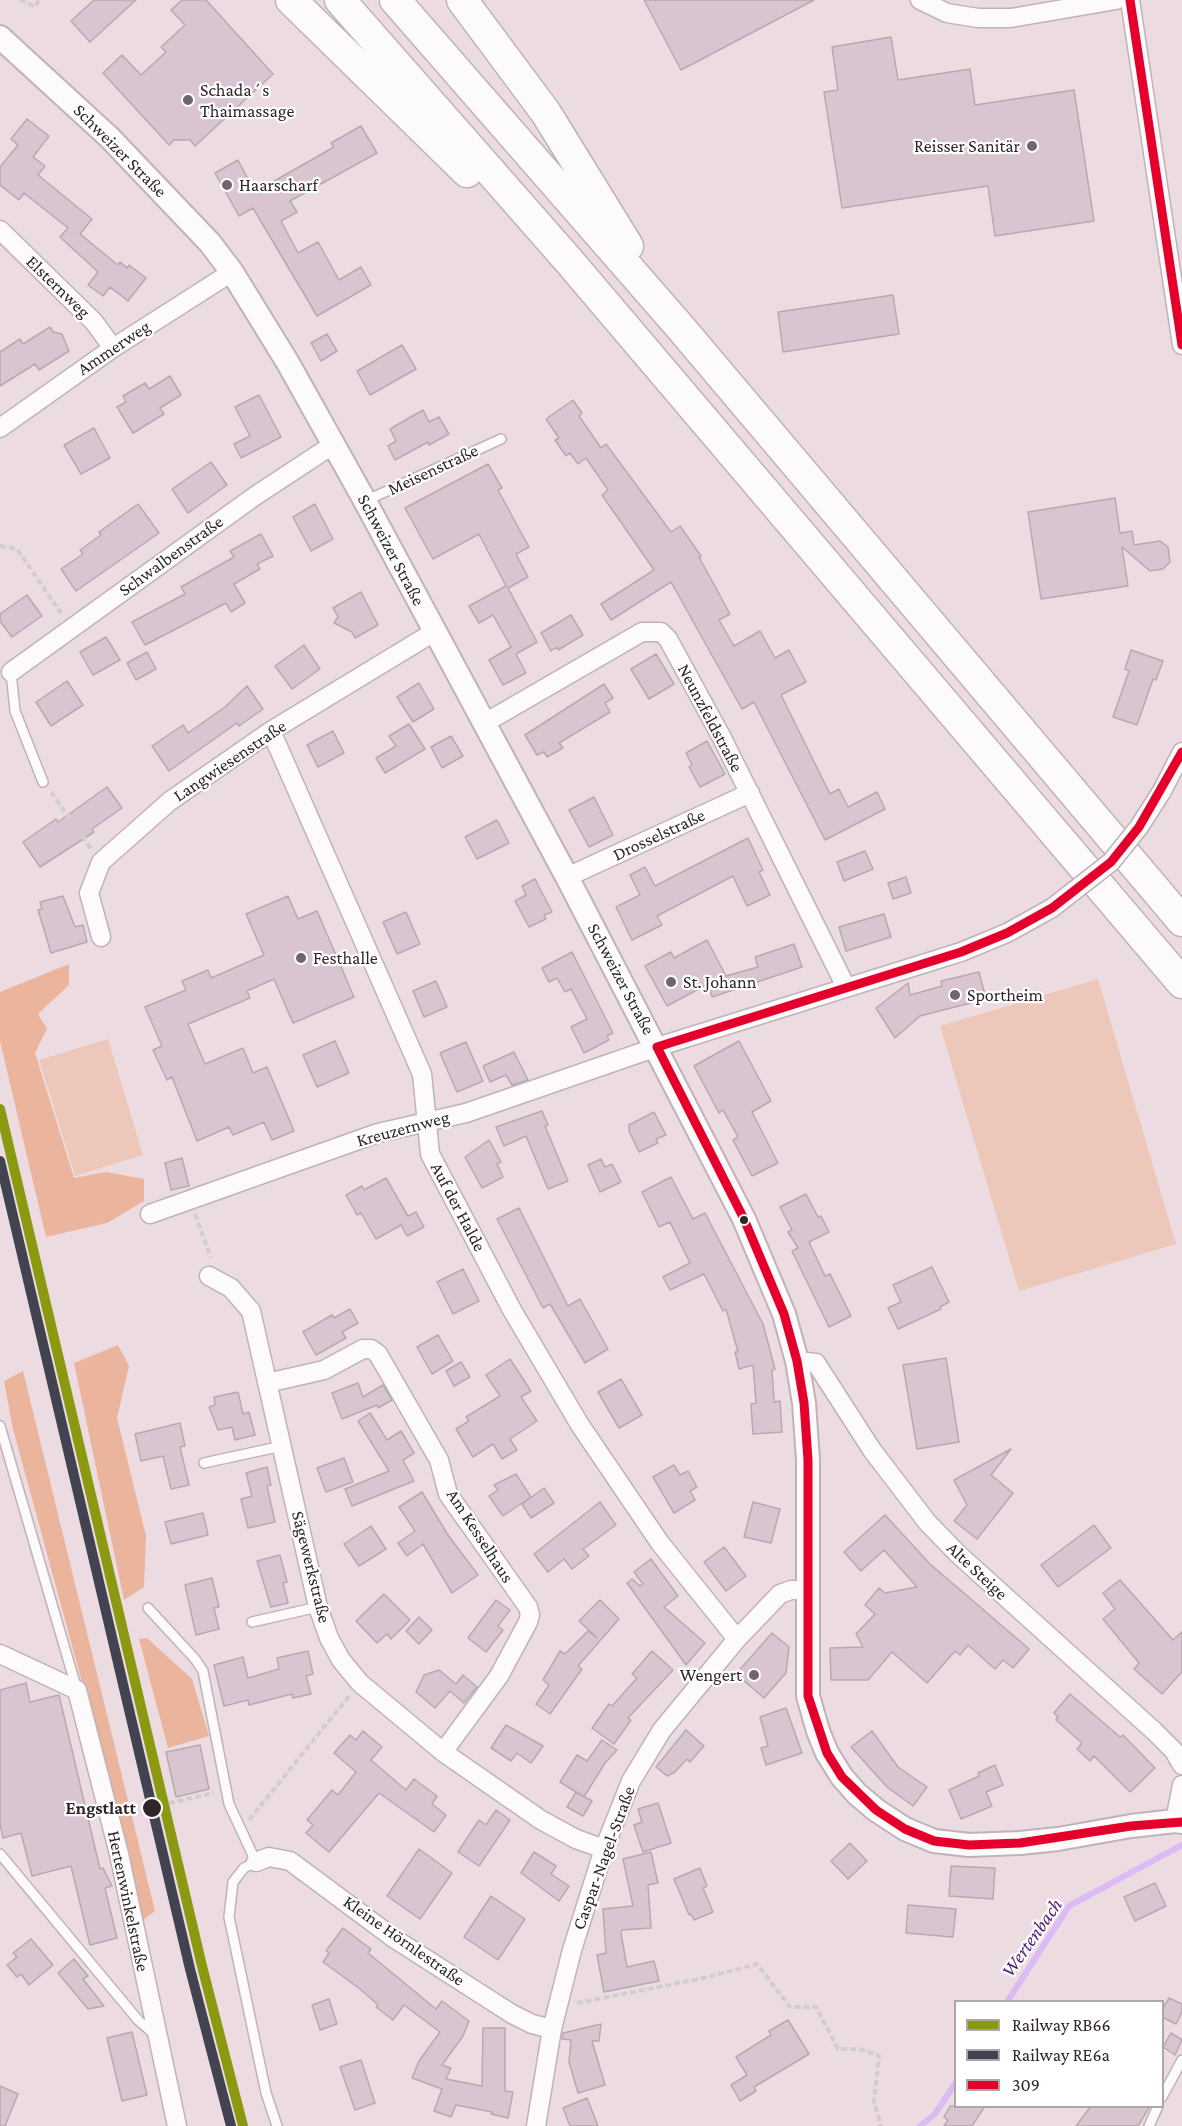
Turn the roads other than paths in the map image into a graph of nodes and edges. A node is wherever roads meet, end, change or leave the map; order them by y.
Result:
1 (291, 0) edge
2 (340, 0) edge
3 (395, 0) edge
4 (462, 0) edge
5 (920, 0) edge
6 (1116, 0) edge
7 (1130, 0) edge
8 (0, 37) edge
9 (0, 230) edge
10 (1175, 256) edge
11 (569, 261) junction
12 (232, 272) junction
13 (680, 327) junction
14 (1182, 345) edge
15 (112, 348) junction
16 (0, 428) edge
17 (501, 439) dead end
18 (334, 444) junction
19 (365, 501) junction
20 (434, 632) junction
21 (11, 672) joint
22 (483, 724) junction
23 (271, 731) junction
24 (1182, 752) edge
25 (43, 782) road end
26 (750, 793) junction
27 (567, 877) junction
28 (1182, 921) edge
29 (100, 937) dead end
30 (1182, 983) edge
31 (846, 987) junction
32 (657, 1047) junction
33 (428, 1122) junction
34 (150, 1214) dead end
35 (209, 1276) road end
36 (797, 1361) junction
37 (267, 1383) junction
38 (0, 1426) edge
39 (282, 1446) junction
40 (204, 1463) dead end
41 (807, 1590) junction
42 (318, 1607) junction
43 (148, 1608) dead end
44 (252, 1622) dead end
45 (737, 1639) junction
46 (0, 1654) edge
47 (77, 1690) junction
48 (443, 1752) junction
49 (1182, 1765) edge
50 (1182, 1785) edge
51 (1179, 1821) edge
52 (604, 1849) junction
53 (0, 1854) edge
54 (256, 1862) junction
55 (552, 2029) junction
56 (157, 2037) junction
57 (1182, 2060) edge
58 (1164, 2093) edge
59 (1157, 2108) edge
60 (177, 2126) edge
61 (277, 2126) edge
62 (536, 2126) edge
63 (1149, 2126) edge

1 - 11 highway
2 - 11 highway
3 - 13 highway
4 - 13 highway
5 - 6 street
7 - 10 street
8 - 12 street, Schweizer Straße
9 - 15 street, Elsternweg
10 - 14 street
11 - 30 highway
12 - 15 street, Ammerweg
12 - 18 street, Schweizer Straße
13 - 28 highway
15 - 16 street, Ammerweg
17 - 19 lane, Meisenstraße
18 - 19 street, Schweizer Straße
18 - 21 street, Schwalbenstraße
19 - 20 street, Schweizer Straße
20 - 22 street, Schweizer Straße
20 - 23 street, Langwiesenstraße
21 - 25 lane
22 - 26 street, Neunzfeldstraße
22 - 27 street, Schweizer Straße
23 - 29 street, Langwiesenstraße
23 - 33 street, Auf der Halde
24 - 31 street, Kreuzernweg, bridge
26 - 27 street, Drosselstraße
26 - 31 street, Neunzfeldstraße
27 - 32 street, Schweizer Straße
31 - 32 street, Kreuzernweg
32 - 33 street, Kreuzernweg
32 - 36 street, Schweizer Straße
33 - 34 street, Kreuzernweg
33 - 45 street, Auf der Halde
35 - 37 street, Sägewerkstraße
36 - 41 street, Schweizer Straße
36 - 49 street, Alte Steige
37 - 39 street, Sägewerkstraße
37 - 48 street, Am Kesselhaus
38 - 47 lane
39 - 40 lane
39 - 42 street, Sägewerkstraße
41 - 45 street, Caspar-Nagel-Straße
41 - 51 street, Schweizer Straße
42 - 44 lane
42 - 48 street, Sägewerkstraße
43 - 54 lane
45 - 52 street, Caspar-Nagel-Straße
46 - 47 street
47 - 56 street, Hertenwinkelstraße
48 - 52 street, Sägewerkstraße
50 - 51 street
52 - 55 street, Caspar-Nagel-Straße
53 - 56 lane
54 - 55 street, Kleine Hörnlestraße
54 - 61 lane
55 - 62 street, Caspar-Nagel-Straße
56 - 60 street, Hertenwinkelstraße
57 - 58 lane
59 - 63 lane

